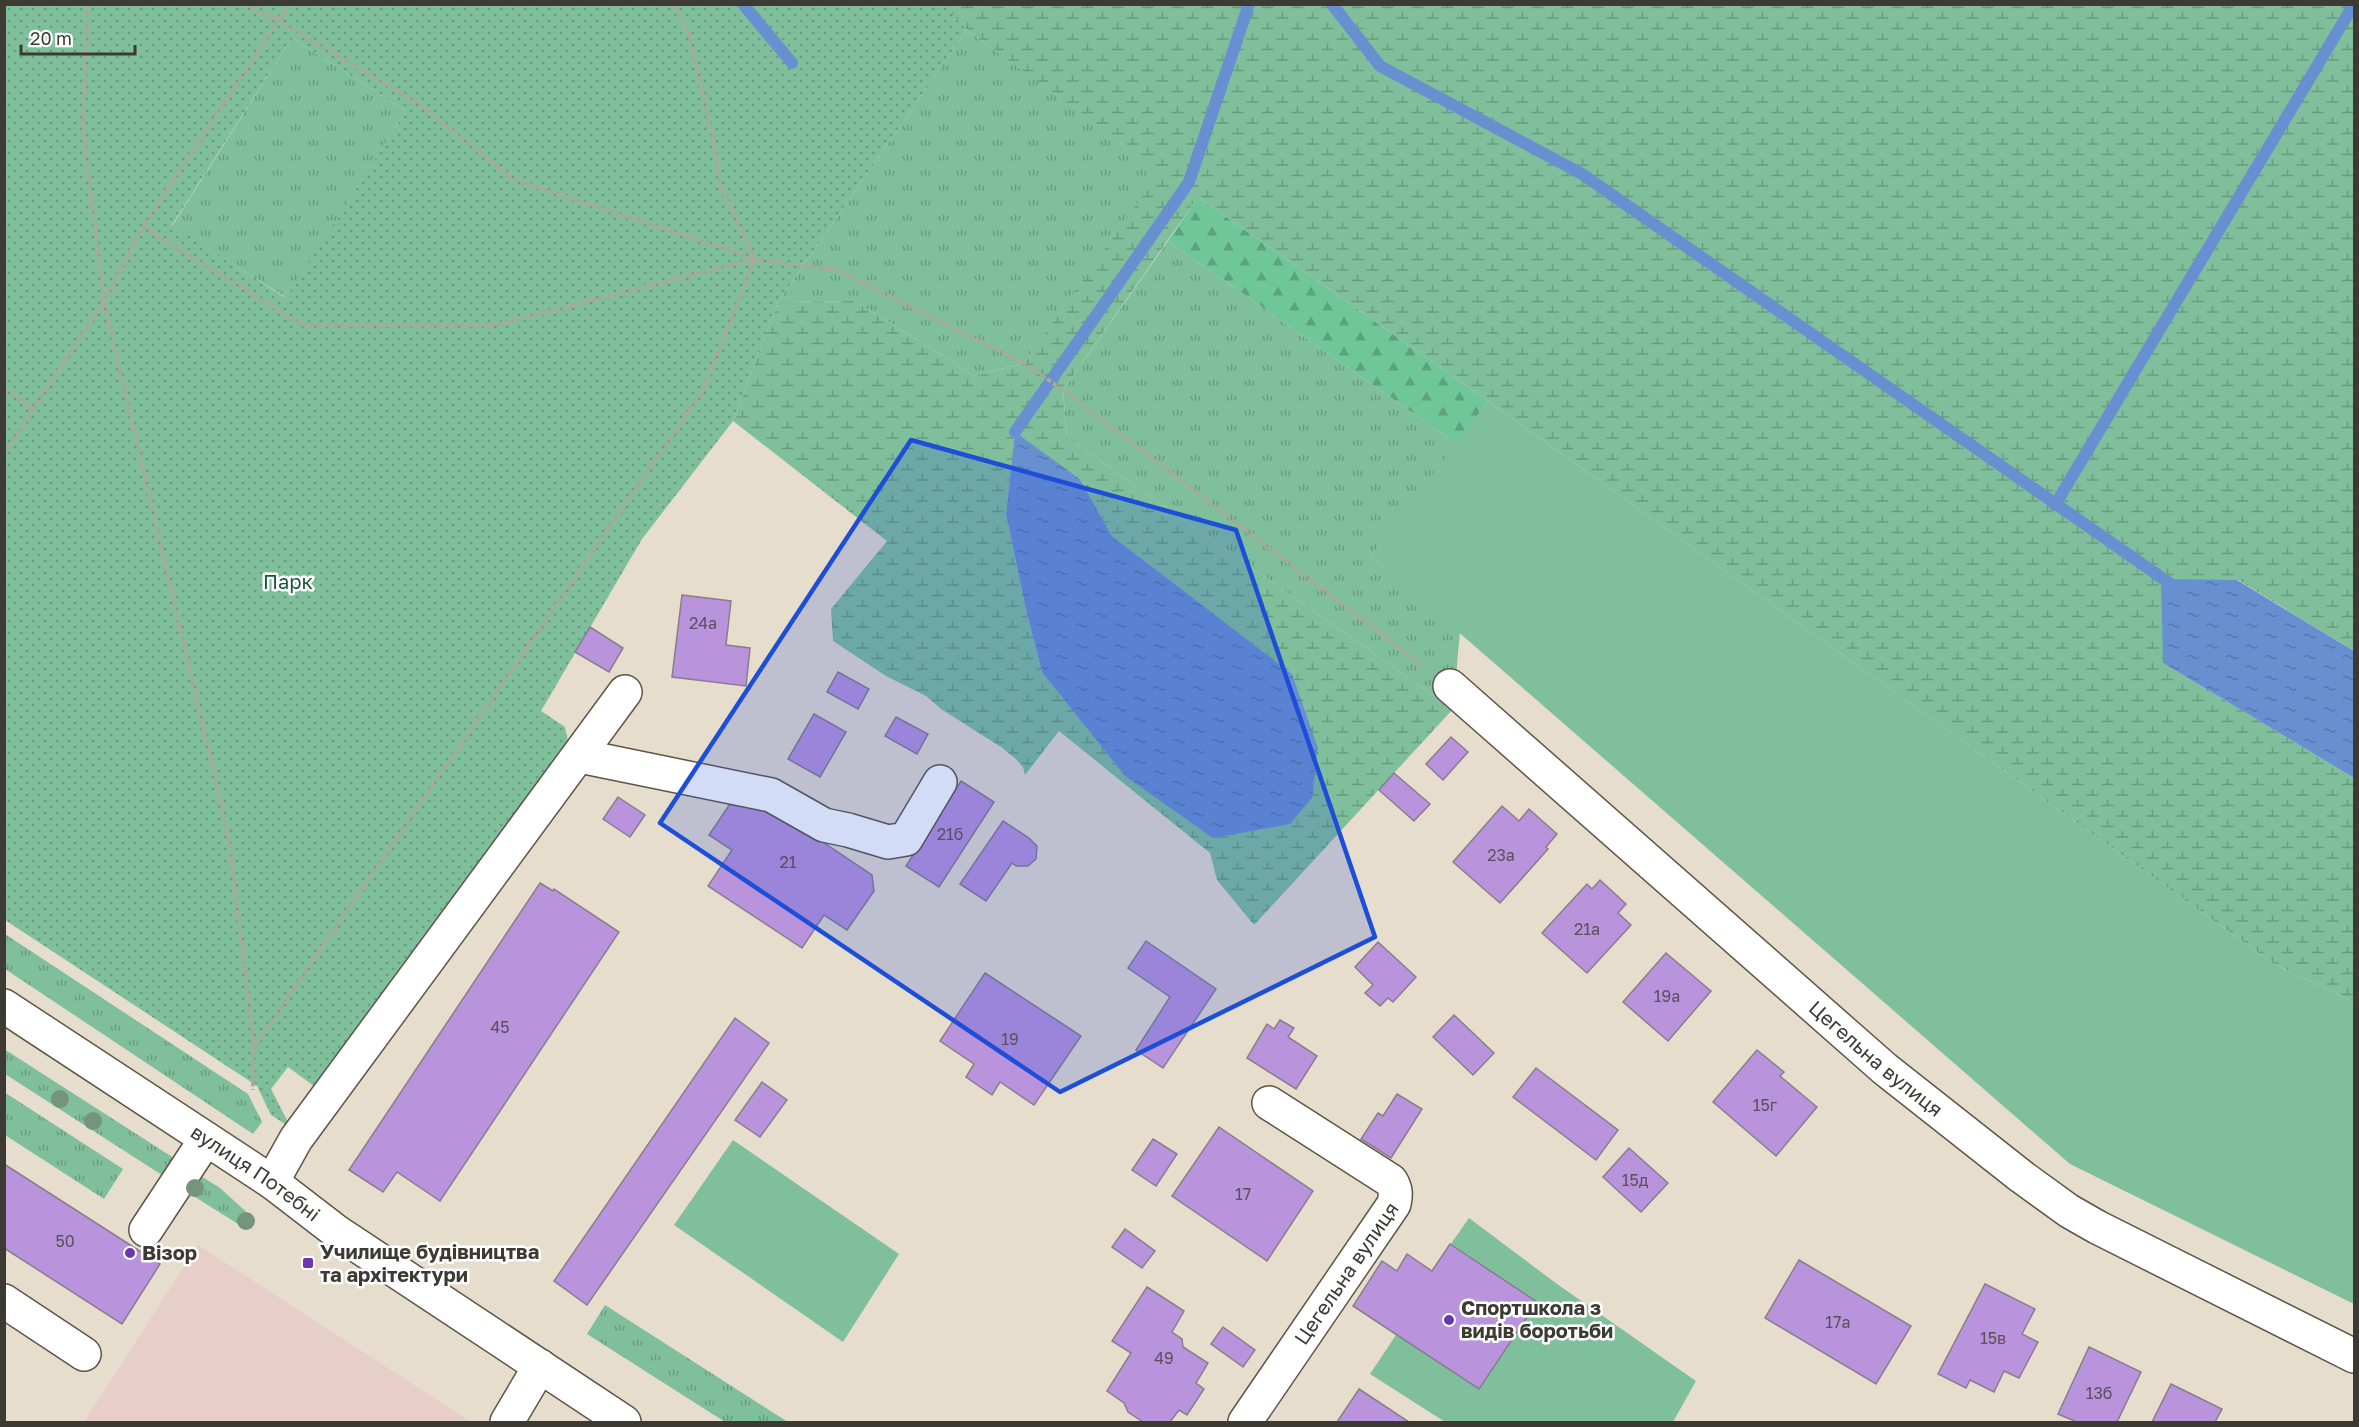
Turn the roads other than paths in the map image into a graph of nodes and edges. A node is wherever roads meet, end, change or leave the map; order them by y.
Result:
1 (1450, 686) road end
2 (625, 692) dead end
3 (580, 756) junction
4 (940, 783) dead end
5 (4, 1006) edge
6 (1269, 1103) dead end
7 (206, 1139) junction
8 (272, 1182) junction
9 (146, 1230) dead end
10 (4, 1301) edge
11 (84, 1353) dead end
12 (2355, 1356) edge
13 (540, 1366) junction
14 (507, 1422) edge
15 (624, 1422) edge
16 (1245, 1422) edge

1 - 12 street, Цегельна вулиця
2 - 3 street
3 - 4 street
3 - 8 street
5 - 7 street, вулиця Потебні
6 - 16 street, Цегельна вулиця
7 - 8 street, вулиця Потебні
7 - 9 street
8 - 13 street, вулиця Потебні
10 - 11 street
13 - 14 street
13 - 15 street, вулиця Потебні

